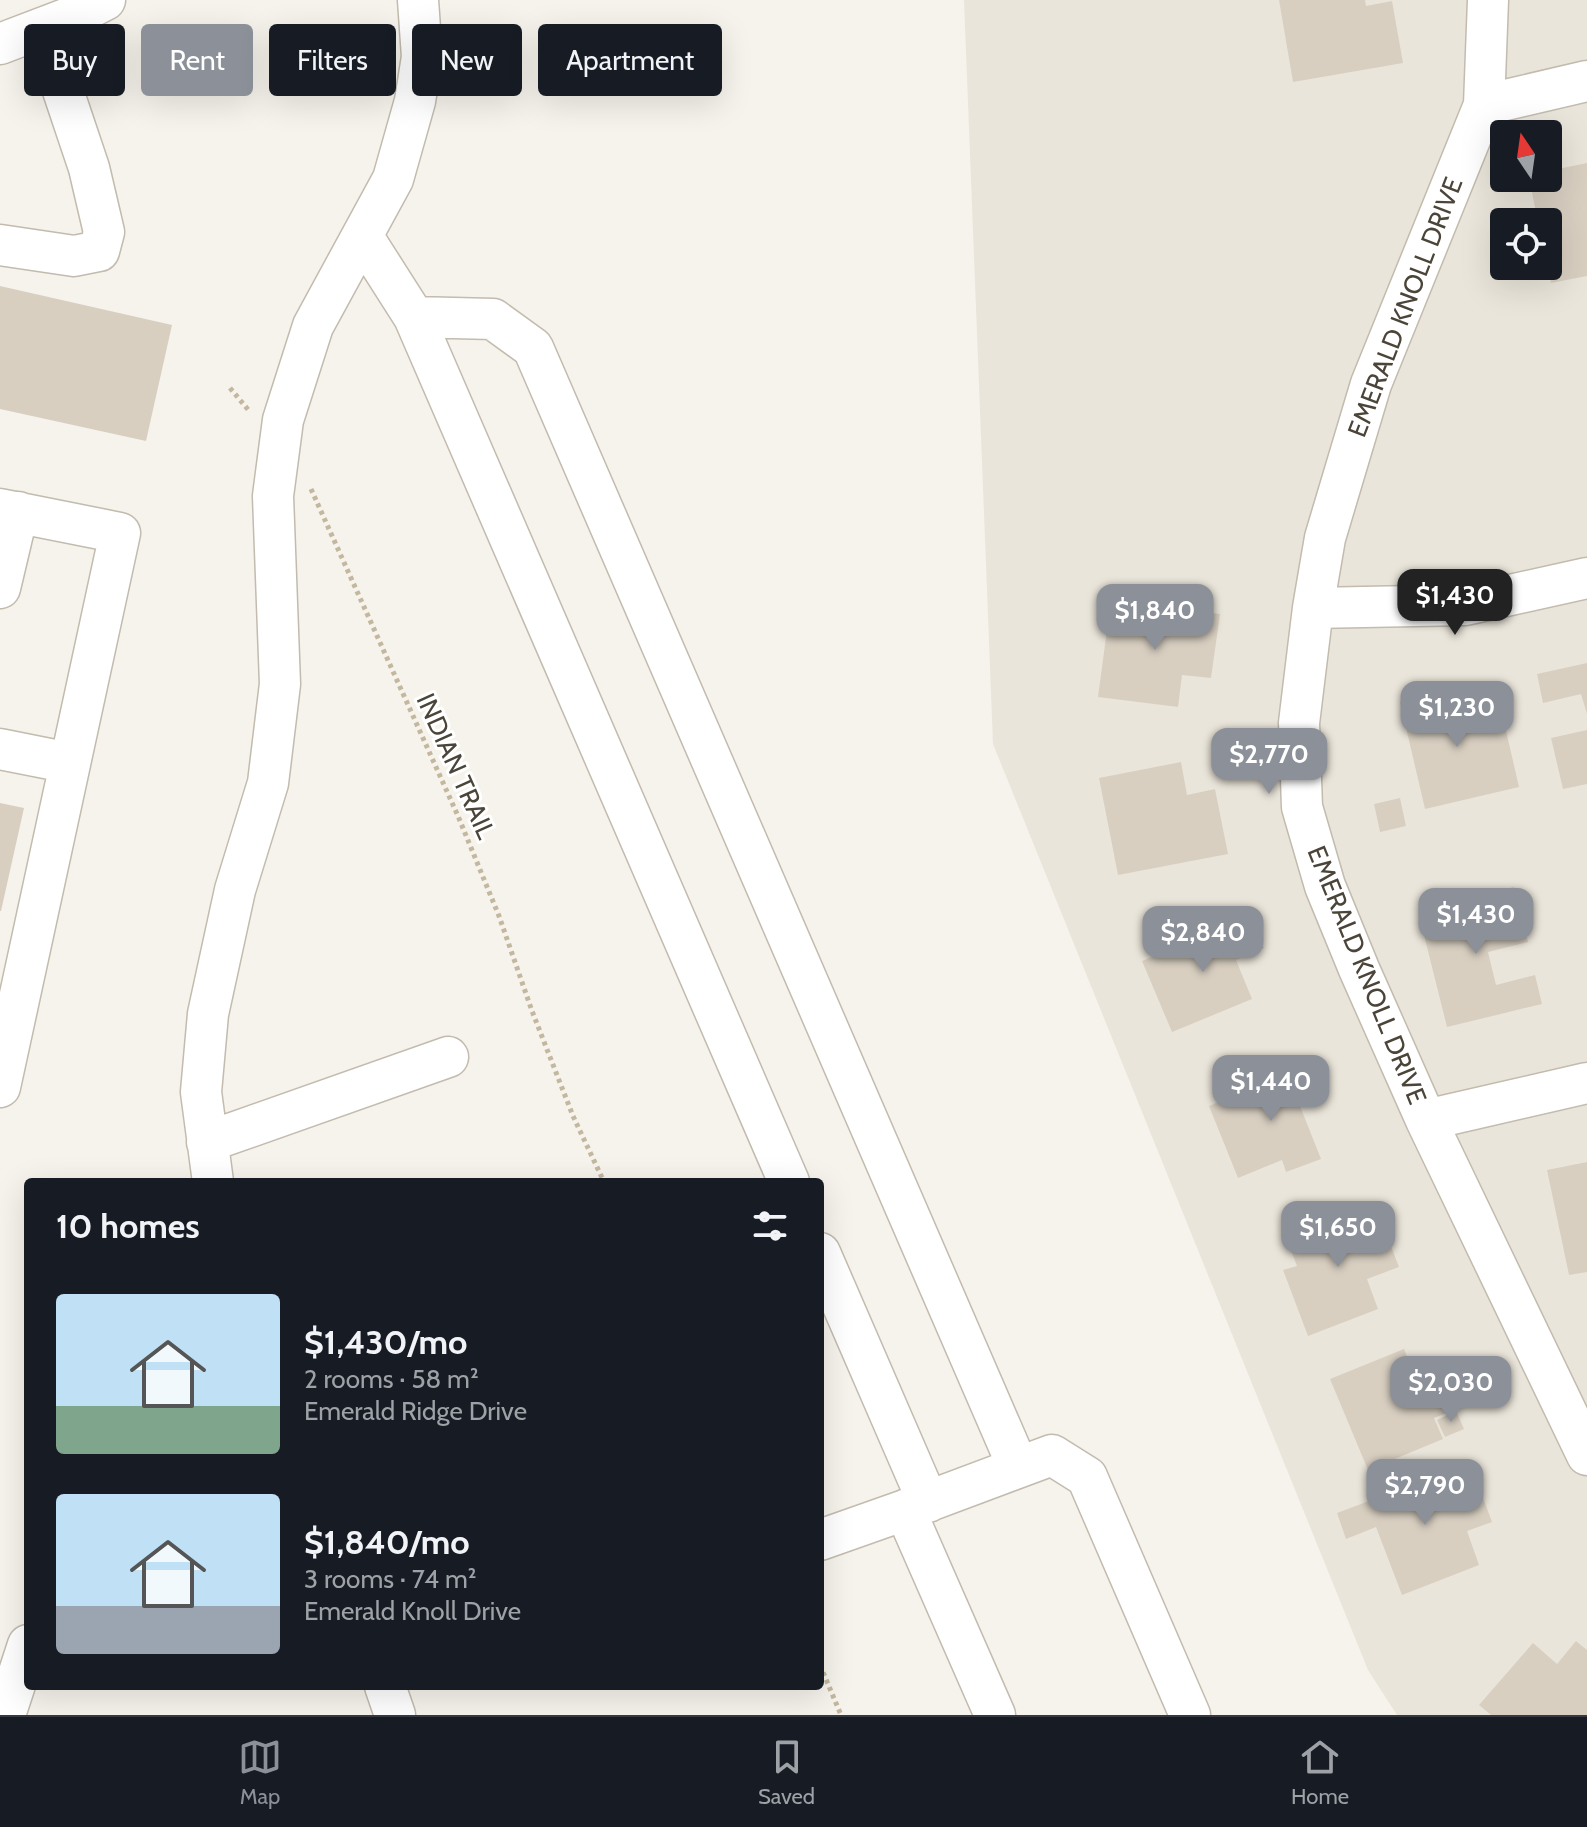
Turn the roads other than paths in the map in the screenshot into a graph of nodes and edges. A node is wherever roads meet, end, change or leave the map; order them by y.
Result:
1 (105, 0) edge
2 (418, 0) edge
3 (1488, 0) edge
4 (52, 24) edge
5 (24, 35) edge
6 (0, 44) edge
7 (1587, 81) edge
8 (65, 96) edge
9 (1484, 105) junction
10 (363, 237) junction
11 (0, 245) edge
12 (414, 317) junction
13 (9, 510) edge
14 (1587, 578) edge
15 (0, 588) edge
16 (1313, 608) junction
17 (0, 749) edge
18 (70, 763) junction
19 (14, 957) edge
20 (448, 1057) dead end
21 (1587, 1083) edge
22 (0, 1087) edge
23 (1426, 1120) junction
24 (207, 1142) junction
25 (212, 1178) edge
26 (787, 1178) edge
27 (824, 1264) edge
28 (1587, 1455) edge
29 (1018, 1467) junction
30 (916, 1506) junction
31 (824, 1539) edge
32 (24, 1657) edge
33 (5, 1715) edge
34 (995, 1715) edge
35 (1190, 1715) edge

1 - 4 street
2 - 10 street
3 - 9 street, EMERALD KNOLL DRIVE
5 - 6 street
7 - 9 street
8 - 11 street
9 - 16 street, EMERALD KNOLL DRIVE
10 - 12 street
10 - 24 street
12 - 26 street
12 - 29 street
13 - 15 street
13 - 18 street
14 - 16 street
16 - 23 street, EMERALD KNOLL DRIVE
17 - 18 street
18 - 19 street
19 - 22 street
20 - 24 street
21 - 23 street
23 - 28 street, EMERALD KNOLL DRIVE
24 - 25 street
27 - 30 street
29 - 30 street
29 - 35 street
30 - 31 street
30 - 34 street
32 - 33 street

